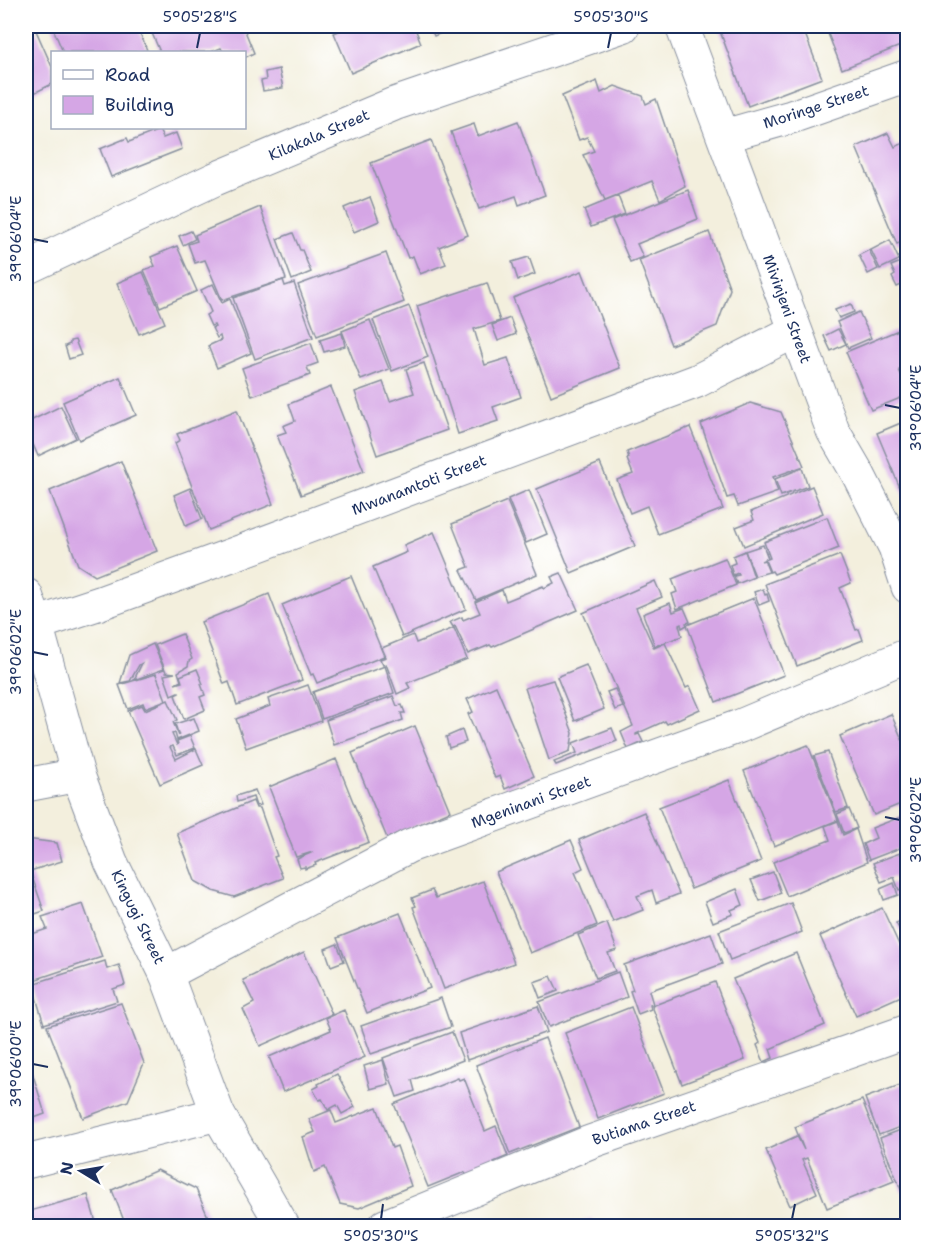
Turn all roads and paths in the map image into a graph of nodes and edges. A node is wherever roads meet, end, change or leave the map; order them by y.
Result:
1 (623, 26) edge
2 (682, 26) edge
3 (908, 76) edge
4 (724, 136) junction
5 (26, 268) edge
6 (795, 331) junction
7 (901, 545) edge
8 (908, 586) edge
9 (31, 609) edge
10 (908, 655) edge
11 (78, 775) junction
12 (26, 785) edge
13 (166, 974) junction
14 (908, 1031) edge
15 (218, 1114) junction
16 (26, 1162) edge
17 (283, 1227) edge
18 (385, 1227) edge

1 - 5 street, Kilakala Street
2 - 4 street, Mivinjeni Street
3 - 4 street, Moringe Street
4 - 6 street, Mivinjeni Street
6 - 7 street, Mivinjeni Street
6 - 9 street, Mwanamtoti Street
7 - 8 street, Mivinjeni Street
9 - 11 street, Kingugi Street
10 - 13 street, Mgeninani Street
11 - 12 street
11 - 13 street, Kingugi Street
13 - 15 street, Kingugi Street
14 - 18 street, Butiama Street
15 - 16 street
15 - 17 street, Kingugi Street

